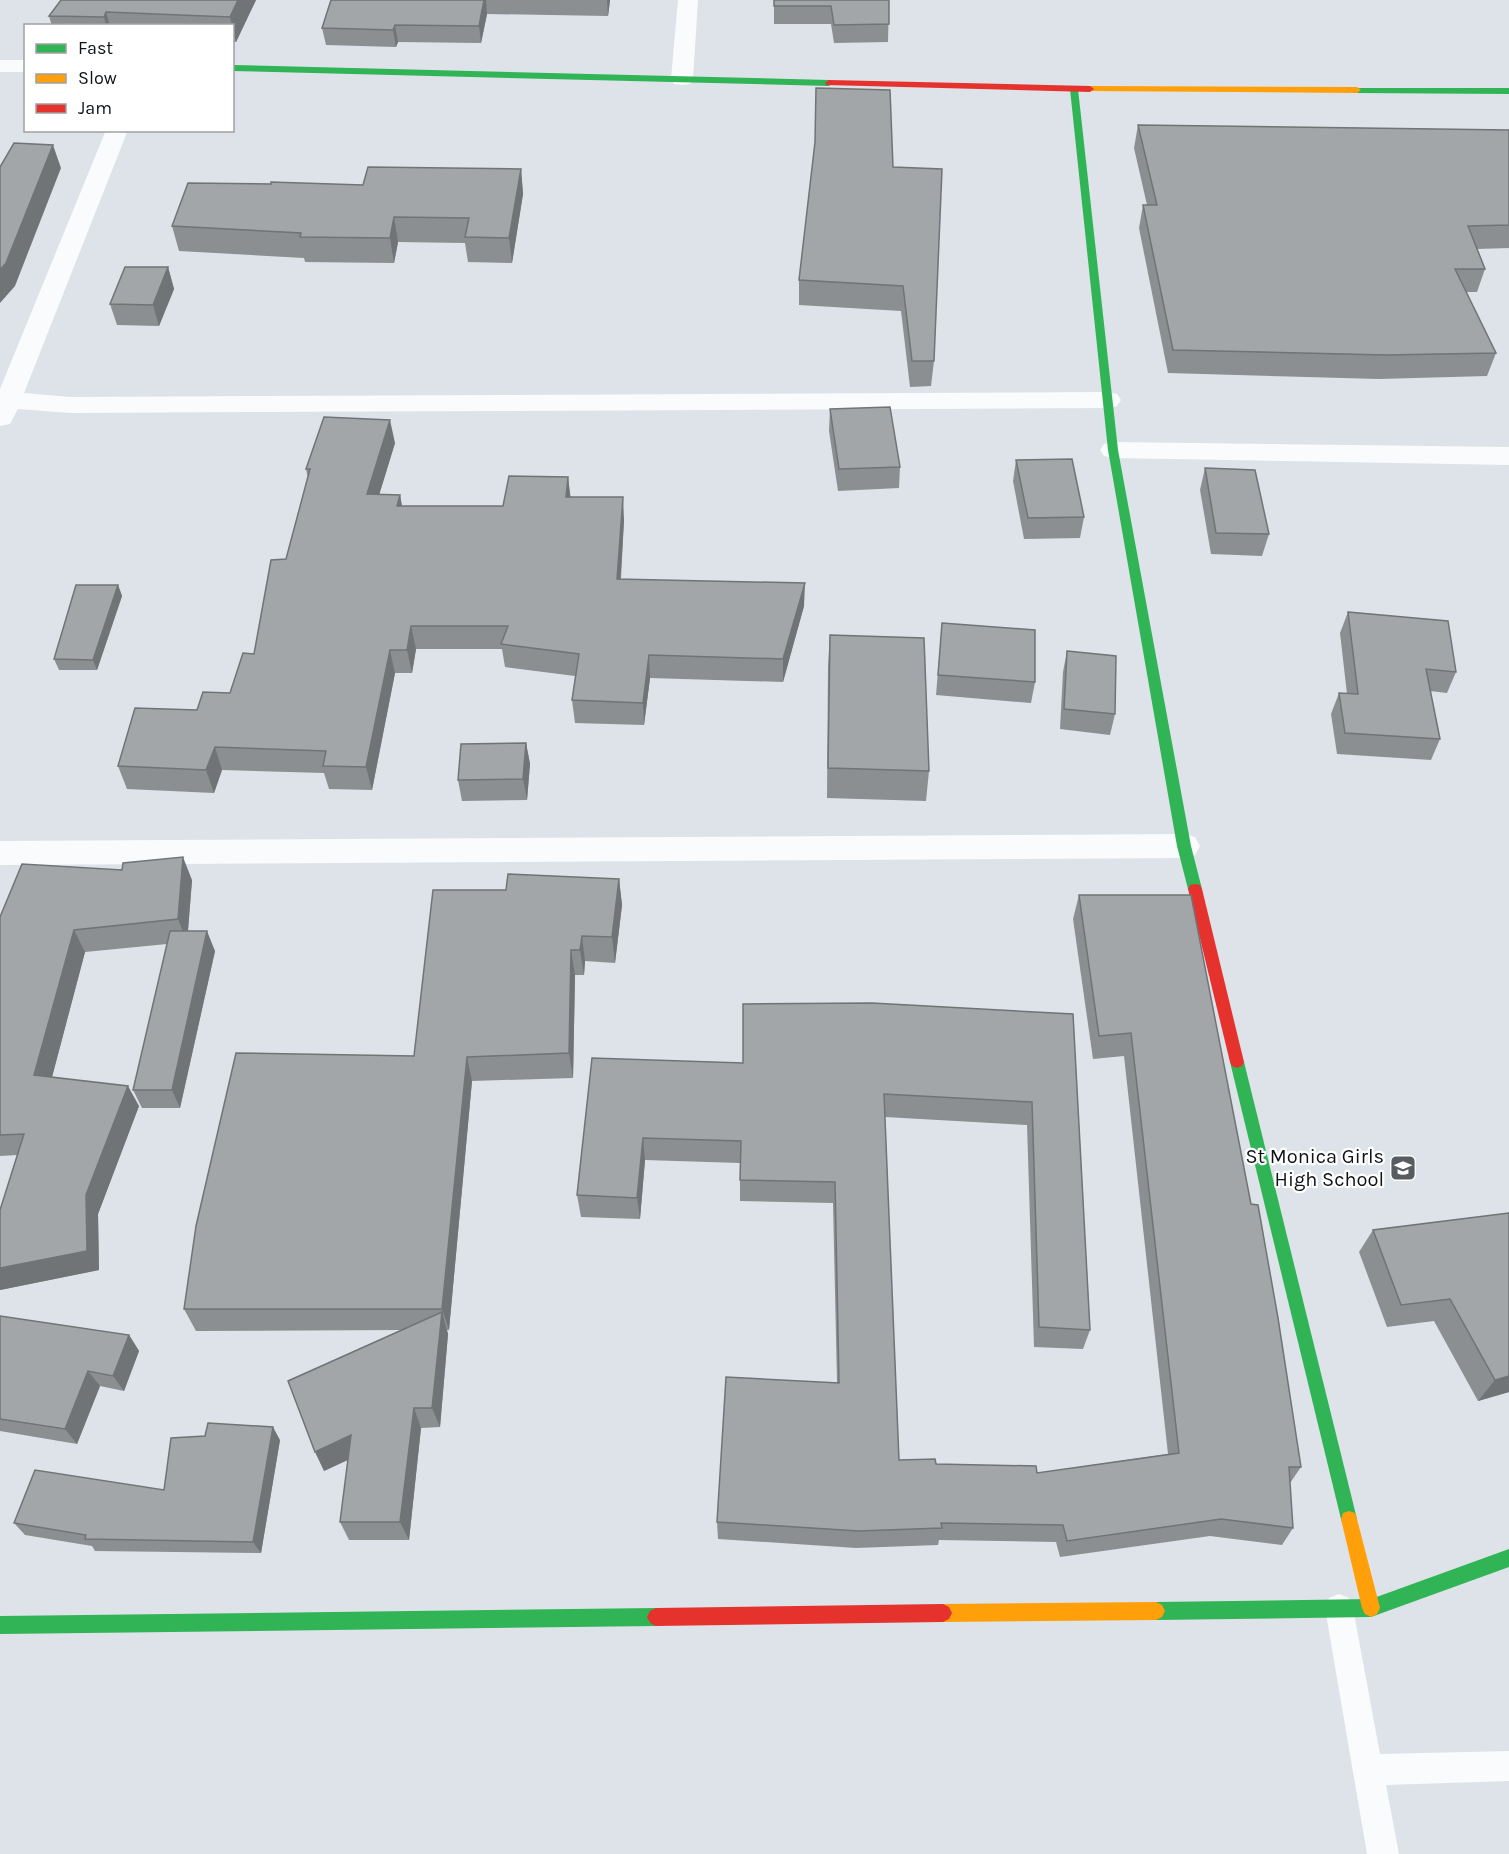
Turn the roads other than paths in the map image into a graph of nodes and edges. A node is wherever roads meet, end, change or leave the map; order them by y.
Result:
1 (688, 0) edge
2 (0, 66) edge
3 (24, 66) edge
4 (234, 68) edge
5 (682, 79) junction
6 (1074, 89) junction
7 (1509, 90) edge
8 (116, 132) edge
9 (1108, 400) junction
10 (3, 406) edge
11 (1113, 450) junction
12 (1509, 456) edge
13 (1184, 846) junction
14 (0, 853) edge
15 (1509, 1558) edge
16 (1339, 1608) junction
17 (1371, 1608) junction
18 (0, 1625) edge
19 (1509, 1766) edge
20 (1368, 1770) junction
21 (1383, 1854) edge

1 - 5 street
2 - 3 street
4 - 5 street
5 - 6 street
6 - 7 street
6 - 9 street
8 - 10 street
9 - 10 street
9 - 11 street
11 - 12 street
11 - 13 street
13 - 14 street
13 - 17 street
15 - 17 street
16 - 17 street
16 - 18 street
16 - 20 lane
19 - 20 lane
20 - 21 lane

